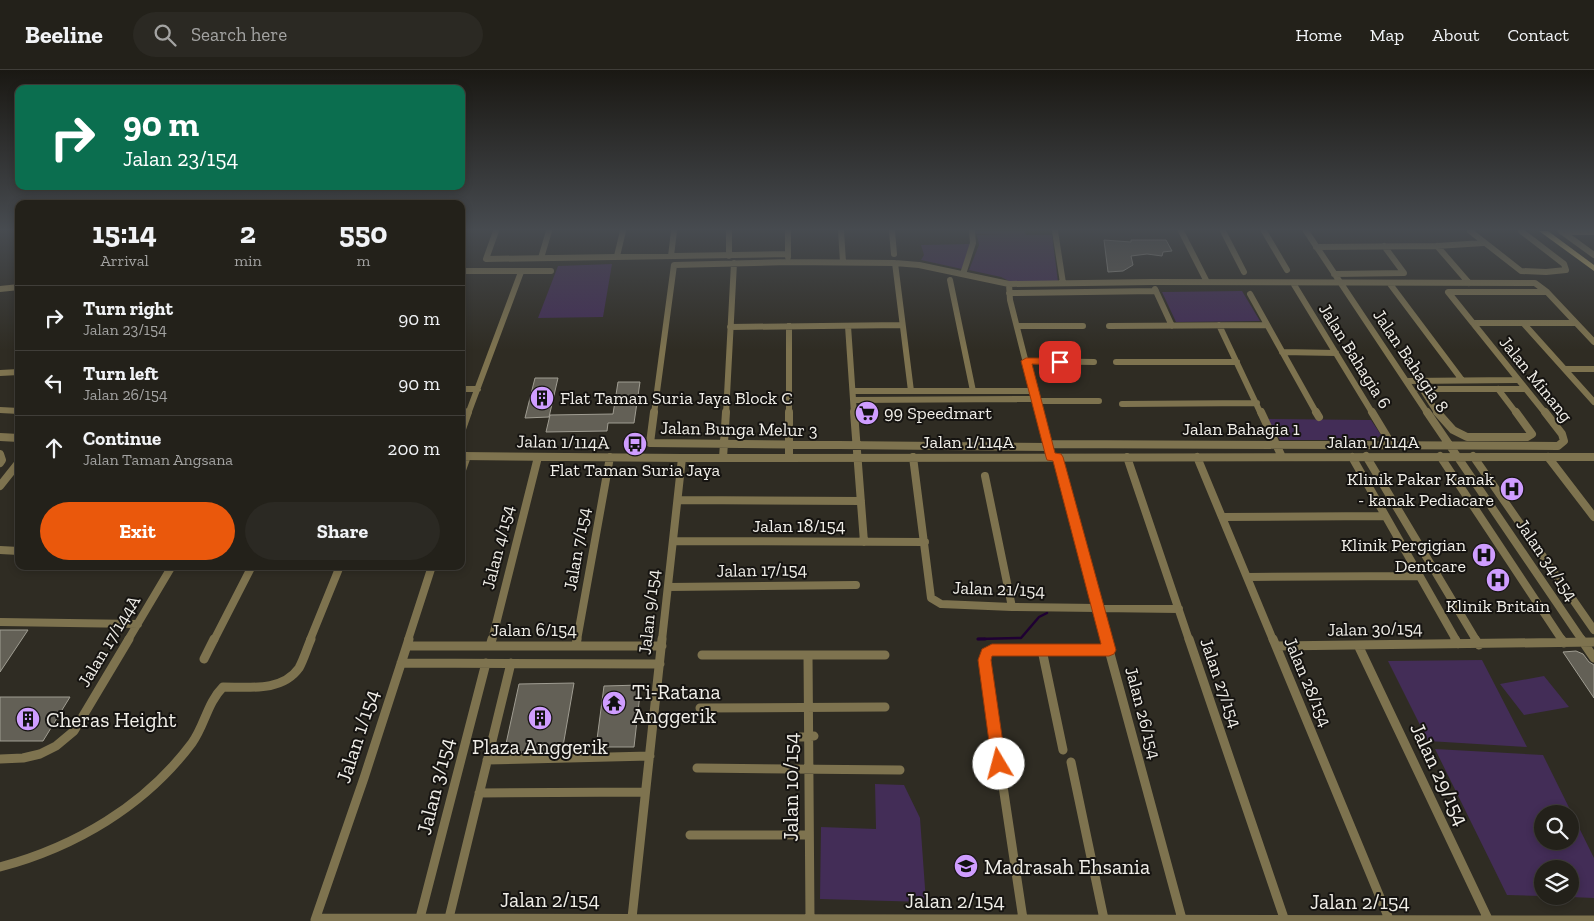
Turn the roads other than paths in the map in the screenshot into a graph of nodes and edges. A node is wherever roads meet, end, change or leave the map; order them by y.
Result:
1 (551, 271) dead end
2 (673, 271) edge
3 (734, 271) edge
4 (896, 271) edge
5 (956, 271) edge
6 (1061, 271) edge
7 (1201, 271) edge
8 (1332, 271) edge
9 (1402, 271) edge
10 (1458, 271) edge
11 (1521, 271) edge
12 (1565, 271) edge
13 (521, 272) junction
14 (964, 272) joint
15 (1334, 274) junction
16 (465, 277) edge
17 (950, 280) dead end
18 (1152, 282) junction
19 (1207, 282) junction
20 (1063, 283) junction
21 (1293, 283) junction
22 (1340, 283) junction
23 (1469, 283) junction
24 (1009, 284) junction
25 (1390, 284) junction
26 (15, 287) edge
27 (0, 289) edge
28 (1010, 292) junction
29 (1156, 292) junction
30 (1547, 292) junction
31 (1250, 294) dead end
32 (1473, 323) junction
33 (1576, 323) junction
34 (1524, 324) junction
35 (902, 325) junction
36 (1219, 325) junction
37 (1267, 325) junction
38 (788, 326) junction
39 (848, 326) junction
40 (1017, 326) junction
41 (1083, 326) dead end
42 (1108, 326) dead end
43 (1172, 326) junction
44 (730, 327) junction
45 (1594, 342) edge
46 (1282, 352) junction
47 (1336, 354) junction
48 (1026, 361) junction
49 (1094, 362) dead end
50 (1116, 362) dead end
51 (1236, 362) junction
52 (1566, 369) junction
53 (1594, 370) edge
54 (15, 372) edge
55 (0, 373) edge
56 (1462, 380) junction
57 (1517, 380) junction
58 (1406, 381) junction
59 (465, 389) edge
60 (478, 389) junction
61 (1412, 389) junction
62 (1422, 389) junction
63 (1498, 389) junction
64 (1525, 389) junction
65 (853, 391) junction
66 (911, 391) junction
67 (972, 391) junction
68 (1035, 397) junction
69 (854, 400) junction
70 (1099, 401) dead end
71 (1594, 402) edge
72 (1257, 403) junction
73 (1122, 404) dead end
74 (0, 410) edge
75 (15, 411) edge
76 (1319, 417) dead end
77 (465, 422) edge
78 (0, 437) edge
79 (15, 438) edge
80 (724, 444) junction
81 (789, 444) junction
82 (1276, 444) junction
83 (1449, 444) junction
84 (1048, 445) junction
85 (1392, 445) junction
86 (857, 447) junction
87 (465, 456) edge
88 (1366, 456) junction
89 (1440, 456) junction
90 (1456, 456) junction
91 (1473, 456) junction
92 (538, 457) junction
93 (610, 457) junction
94 (913, 457) junction
95 (1054, 457) junction
96 (1127, 457) junction
97 (1197, 457) junction
98 (1282, 457) junction
99 (1352, 457) junction
100 (1548, 457) junction
101 (1594, 457) edge
102 (682, 458) junction
103 (723, 458) junction
104 (789, 458) junction
105 (858, 458) junction
106 (15, 467) edge
107 (986, 476) dead end
108 (0, 486) edge
109 (678, 500) junction
110 (861, 502) junction
111 (1385, 516) junction
112 (1222, 517) junction
113 (1594, 517) edge
114 (673, 541) junction
115 (864, 542) junction
116 (925, 542) junction
117 (0, 550) edge
118 (15, 551) edge
119 (170, 570) edge
120 (250, 570) edge
121 (338, 570) edge
122 (431, 570) edge
123 (1420, 576) junction
124 (1247, 577) junction
125 (856, 585) dead end
126 (668, 587) junction
127 (1012, 607) junction
128 (1098, 608) junction
129 (1179, 609) junction
130 (0, 622) edge
131 (138, 624) junction
132 (1594, 630) edge
133 (1583, 642) junction
134 (1594, 642) edge
135 (1564, 643) junction
136 (1458, 644) junction
137 (1358, 645) junction
138 (1479, 645) junction
139 (407, 646) junction
140 (490, 646) junction
141 (576, 646) junction
142 (662, 646) junction
143 (1276, 646) junction
144 (1042, 650) junction
145 (1109, 650) junction
146 (702, 654) dead end
147 (808, 655) junction
148 (886, 655) dead end
149 (1594, 658) edge
150 (204, 660) dead end
151 (401, 663) junction
152 (486, 663) junction
153 (511, 663) junction
154 (660, 664) junction
155 (885, 707) dead end
156 (700, 708) dead end
157 (808, 708) junction
158 (811, 736) junction
159 (797, 737) dead end
160 (1064, 750) dead end
161 (650, 756) junction
162 (0, 759) edge
163 (488, 760) junction
164 (1071, 762) dead end
165 (698, 768) dead end
166 (808, 768) junction
167 (900, 770) dead end
168 (645, 792) junction
169 (479, 793) junction
170 (690, 835) dead end
171 (809, 835) junction
172 (0, 867) edge
173 (420, 918) junction
174 (449, 918) junction
175 (632, 918) junction
176 (810, 918) junction
177 (315, 919) edge
178 (1023, 919) junction
179 (1104, 919) junction
180 (1182, 919) junction
181 (1389, 919) junction
182 (1279, 920) edge
183 (1488, 920) junction
184 (1594, 920) edge

1 - 13 street
2 - 80 street, Jalan Bunga Melur 3
3 - 44 street
4 - 35 street
5 - 14 street
6 - 20 street
7 - 19 street
8 - 15 street, Jalan Bahagia 8
9 - 15 street
10 - 23 street
11 - 12 street
13 - 16 street
13 - 60 street
14 - 24 street
15 - 22 street, Jalan Bahagia 8
17 - 67 street
18 - 19 street
18 - 20 street
18 - 29 street
19 - 21 street
20 - 24 street
21 - 22 street
21 - 47 street, Jalan Bahagia 6
22 - 25 street
22 - 58 street, Jalan Bahagia 8
23 - 25 street
23 - 30 street
24 - 28 street, Jalan 26/154
25 - 56 street
26 - 27 street
28 - 29 street
28 - 40 street, Jalan 26/154
29 - 43 street
30 - 32 street, Jalan Minang
30 - 33 street
31 - 37 street
32 - 34 street
32 - 57 street, Jalan Minang
33 - 34 street
33 - 45 street
34 - 52 street
35 - 39 street
35 - 66 street
36 - 37 street
36 - 43 street
36 - 51 street
37 - 46 street
38 - 39 street
38 - 44 street
38 - 81 street
39 - 65 street
40 - 41 street
40 - 48 street, Jalan 26/154
42 - 43 street
44 - 80 street
46 - 47 street
46 - 76 street
47 - 85 street, Jalan Bahagia 6
48 - 49 street
48 - 68 street, Jalan 26/154
50 - 51 street
51 - 72 street
52 - 53 street
52 - 71 street
54 - 55 street
56 - 57 street
56 - 58 street
57 - 64 street, Jalan Minang
58 - 61 street, Jalan Bahagia 8
59 - 60 street
60 - 77 street
61 - 62 street
61 - 83 street, Jalan Bahagia 8
62 - 63 street
62 - 63 street
63 - 64 street
64 - 83 street, Jalan Minang
65 - 66 street
65 - 69 street
66 - 67 street
67 - 68 street
68 - 69 street
68 - 70 street
68 - 84 street, Jalan 26/154
69 - 86 street
72 - 73 street
72 - 82 street
74 - 75 street
78 - 79 street
80 - 81 street, Jalan Bunga Melur 3
80 - 103 street
81 - 86 street, Jalan Bunga Melur 3
81 - 104 street
82 - 84 street, Jalan Bahagia 1
82 - 85 street, Jalan Bahagia 1
82 - 98 street
83 - 85 street, Jalan Bahagia 1
83 - 90 street, Jalan Bahagia 8
84 - 86 street, Jalan Bunga Melur 3
84 - 95 street, Jalan 26/154
86 - 105 street
87 - 92 street, Jalan 1/114A
88 - 89 street, Jalan 1/114A
88 - 99 street, Jalan 1/114A
88 - 138 street
89 - 90 street, Jalan 1/114A
89 - 135 street
90 - 91 street, Jalan 1/114A
90 - 133 street, Jalan 34/154
91 - 100 street, Jalan 1/114A
91 - 132 street, Jalan 34/154
92 - 93 street, Jalan 1/114A
92 - 140 street, Jalan 4/154
93 - 102 street, Jalan 1/114A
93 - 141 street, Jalan 7/154
94 - 95 street, Jalan 1/114A
94 - 105 street, Jalan 1/114A
94 - 116 street, Jalan 21/154
95 - 96 street, Jalan 1/114A
95 - 128 street, Jalan 26/154
96 - 97 street, Jalan 1/114A
96 - 129 street, Jalan 27/154
97 - 98 street, Jalan 1/114A
97 - 112 street, Jalan 28/154
98 - 99 street, Jalan 1/114A
99 - 111 street
100 - 101 street, Jalan 1/114A
100 - 113 street
102 - 103 street, Jalan 1/114A
102 - 109 street, Jalan 9/154
103 - 104 street, Jalan 1/114A
104 - 105 street, Jalan 1/114A
105 - 110 street
106 - 108 street
107 - 127 street
109 - 110 street
109 - 114 street, Jalan 9/154
110 - 115 street
111 - 112 street
111 - 123 street
112 - 124 street, Jalan 28/154
114 - 115 street, Jalan 18/154
114 - 126 street, Jalan 9/154
115 - 116 street, Jalan 18/154
116 - 127 street, Jalan 21/154
117 - 118 street
119 - 131 street, Jalan 17/144A
120 - 150 street
121 - 172 street
122 - 139 street, Jalan 1/154
123 - 124 street
123 - 136 street
124 - 143 street, Jalan 28/154
125 - 126 street, Jalan 17/154
126 - 142 street, Jalan 9/154
127 - 128 street, Jalan 21/154
128 - 129 street, Jalan 21/154
128 - 145 street, Jalan 26/154
129 - 182 street, Jalan 27/154
130 - 131 street
131 - 162 street, Jalan 17/144A
133 - 134 street, Jalan 30/154
133 - 135 street, Jalan 30/154
133 - 149 street, Jalan 34/154
135 - 138 street, Jalan 30/154
136 - 137 street, Jalan 30/154
136 - 138 street, Jalan 30/154
137 - 143 street, Jalan 30/154
137 - 183 street, Jalan 29/154
139 - 140 street, Jalan 6/154
139 - 151 street, Jalan 1/154
140 - 141 street, Jalan 6/154
141 - 142 street, Jalan 6/154
142 - 154 street, Jalan 9/154
143 - 181 street, Jalan 28/154
144 - 145 street
144 - 160 street
144 - 178 street
145 - 180 street, Jalan 26/154
146 - 147 street
147 - 148 street
147 - 157 street, Jalan 10/154
151 - 152 street
151 - 177 street, Jalan 1/154
152 - 153 street
152 - 173 street, Jalan 3/154
153 - 154 street
153 - 163 street
154 - 161 street, Jalan 9/154
155 - 157 street
156 - 157 street
157 - 158 street, Jalan 10/154
158 - 159 street
158 - 166 street, Jalan 10/154
161 - 163 street
161 - 168 street, Jalan 9/154
163 - 169 street
164 - 179 street
165 - 166 street
166 - 167 street
166 - 171 street, Jalan 10/154
168 - 169 street
168 - 175 street, Jalan 9/154
169 - 174 street
170 - 171 street
171 - 176 street, Jalan 10/154
173 - 174 street, Jalan 2/154
173 - 177 street, Jalan 2/154
174 - 175 street, Jalan 2/154
175 - 176 street, Jalan 2/154
176 - 178 street, Jalan 2/154
178 - 179 street, Jalan 2/154
179 - 180 street, Jalan 2/154
180 - 182 street, Jalan 2/154
181 - 182 street, Jalan 2/154
181 - 183 street, Jalan 2/154
183 - 184 street, Jalan 2/154

